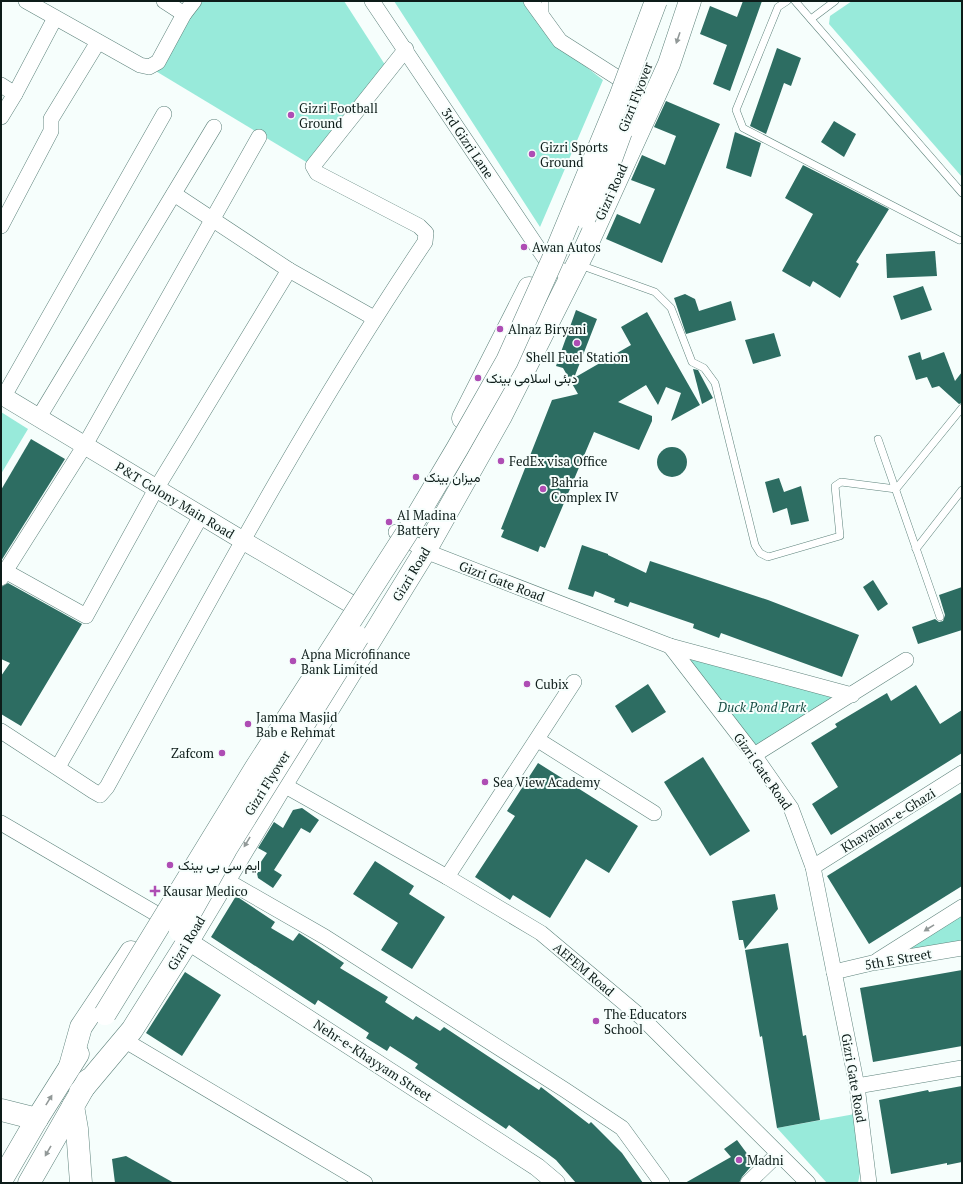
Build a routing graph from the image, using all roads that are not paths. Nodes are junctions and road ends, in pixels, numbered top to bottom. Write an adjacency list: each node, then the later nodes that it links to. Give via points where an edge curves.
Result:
1 (26, 1): 15 (street)
2 (164, 1): 14 (street)
3 (194, 1): 14 (street)
4 (372, 1): 19 (street, 3rd Gizri Lane)
5 (531, 1): 17 (street)
6 (545, 1): 17 (lane)
7 (646, 1): 20 (main road)
8 (656, 1): 74 (main road, Gizri Flyover, bridge, via 620,97 552,261 507,361 410,528 255,769 105,1014)
9 (672, 1): 73 (main road, Gizri Flyover, bridge, via 603,181 570,248 529,344 478,441 226,849)
10 (690, 1): 34 (main road, Gizri Road, one-way to 34, via 669,64)
11 (787, 1): 31 (lane, via 778,7 736,110 743,128)
12 (795, 1): 16 (lane)
13 (835, 1): 16 (lane)
14 (184, 14): 18 (street, via 158,62 149,66 140,65)
15 (55, 18): 18 (street); 22 (street)
16 (811, 19): 27 (lane)
17 (545, 20): 20 (street, via 560,41)
18 (98, 42): 30 (street, via 52,119 51,131)
19 (406, 49): 32 (street, 3rd Gizri Lane); 35 (street, via 313,166 317,173 419,226 426,233 425,242)
20 (618, 78): 32 (main road)
21 (1, 85): 22 (street)
22 (15, 94): 24 (street)
23 (164, 114): 36 (street)
24 (1, 117)
25 (214, 127): 28 (street)
26 (259, 137): 29 (street)
27 (962, 193)
28 (174, 194): 29 (street); 38 (street)
29 (212, 220): 33 (street); 40 (street)
30 (1, 226)
31 (959, 240)
32 (544, 257): 34 (street, 3rd Gizri Lane); 45 (main road, via 470,405)
33 (289, 270): 35 (street); 41 (street)
34 (574, 271): 42 (lane, via 655,292 671,308 692,362 704,368 715,383 755,545 760,553 768,557 840,536 834,486 841,482); 48 (main road, Gizri Road, via 501,416)
35 (374, 318): 46 (street)
36 (2, 396): 38 (street, P&T Colony Main Road)
37 (962, 408): 42 (lane)
38 (39, 417): 40 (street, P&T Colony Main Road)
39 (878, 439): 42 (lane)
40 (85, 445): 41 (street, P&T Colony Main Road); 49 (street)
41 (156, 488): 44 (street, P&T Colony Main Road); 49 (street, via 86,616)
42 (896, 489): 47 (lane)
43 (962, 490): 47 (lane)
44 (202, 516): 46 (street, P&T Colony Main Road); 59 (street)
45 (396, 532): 48 (street, Gizri Gate Road); 50 (main road)
46 (242, 540): 50 (street, P&T Colony Main Road); 59 (street, via 108,787 100,795)
47 (916, 549): 51 (lane)
48 (426, 551): 52 (street, Gizri Gate Road); 61 (main road, Gizri Road)
49 (3, 575)
50 (351, 604): 68 (main road)
51 (940, 617)
52 (670, 646): 55 (street); 58 (street, Gizri Gate Road)
53 (906, 660): 55 (street)
54 (574, 682): 57 (street)
55 (852, 695): 58 (street)
56 (1, 731): 59 (street)
57 (538, 740): 62 (street); 65 (street)
58 (754, 755): 64 (street, Gizri Gate Road, via 791,808)
59 (58, 767)
60 (962, 773): 64 (street, Khayaban-e-Ghazi)
61 (282, 784): 65 (street, AEFEM Road); 66 (main road, Gizri Road, one-way to 66)
62 (654, 813)
63 (1, 823): 68 (street)
64 (813, 867): 72 (street, Gizri Gate Road)
65 (447, 877): 81 (street, AEFEM Road, via 541,933 641,1017)
66 (224, 879): 69 (main road, Gizri Road); 88 (street, via 325,937 622,1128)
67 (962, 907): 71 (street, one-way to 71)
68 (155, 913): 74 (main road, via 81,1027)
69 (188, 941): 73 (main road, Gizri Road, via 134,1028); 87 (street, Nehr-e-Khayyam Street, via 537,1167)
70 (962, 948): 71 (street, 5th E Street)
71 (872, 963): 72 (street, 5th E Street)
72 (834, 972): 76 (street, Gizri Gate Road)
73 (124, 1034): 77 (main road, Gizri Road); 86 (street)
74 (70, 1066): 79 (main road, one-way to 74)
75 (962, 1068): 76 (street)
76 (857, 1086): 91 (street, Gizri Gate Road)
77 (77, 1099): 84 (main road, Gizri Road, one-way to 84); 85 (main road)
78 (1, 1110): 79 (main road)
79 (37, 1119): 80 (main road)
80 (19, 1151): 82 (main road); 83 (main road)
81 (778, 1154): 89 (street); 90 (street, AEFEM Road)
82 (1, 1164)
83 (1, 1181)
84 (29, 1183)
85 (81, 1183)
86 (365, 1183)
87 (556, 1183)
88 (662, 1183)
89 (748, 1183)
90 (808, 1183)
91 (869, 1183)

